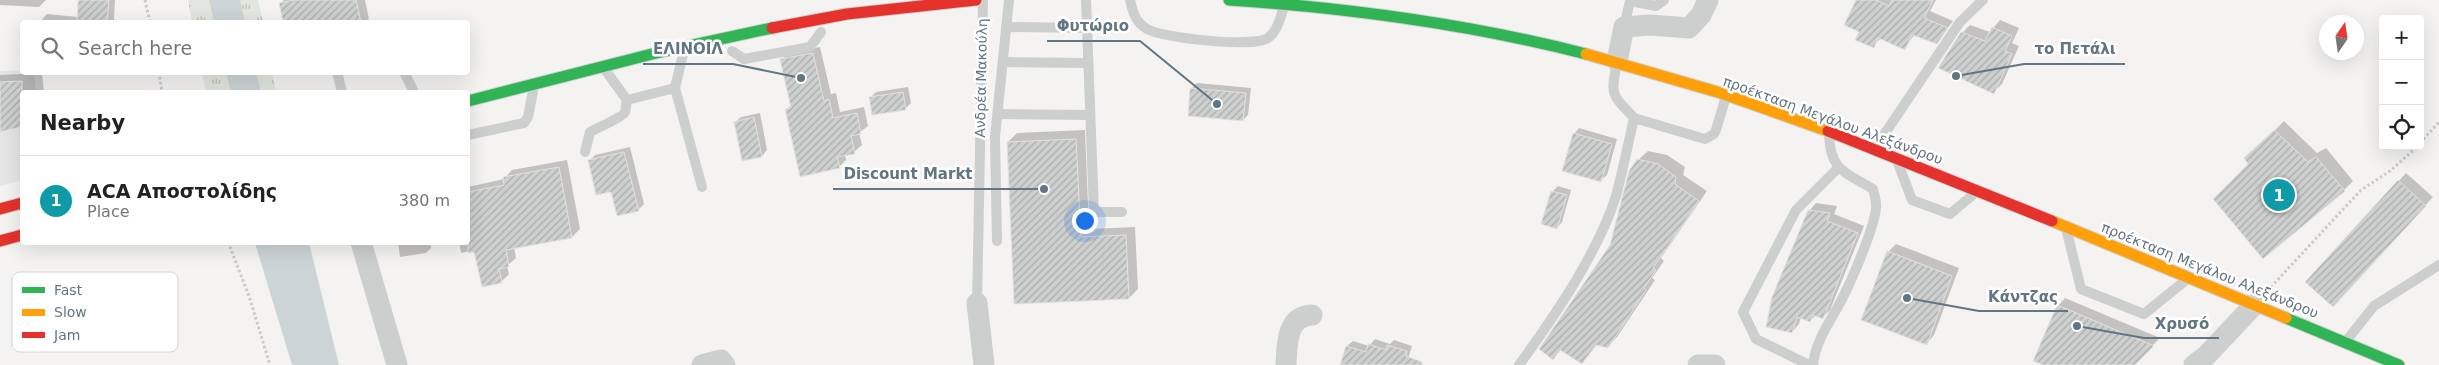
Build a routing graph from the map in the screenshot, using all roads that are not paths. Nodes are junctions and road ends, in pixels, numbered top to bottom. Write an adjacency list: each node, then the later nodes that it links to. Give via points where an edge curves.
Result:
1 (976, 0): 13 (main road)
2 (982, 0): 54 (lane, Ανδρέα Μακούλη)
3 (1009, 0): 14 (lane)
4 (1086, 0): 16 (lane)
5 (1130, 0): 11 (lane, via 1135,18 1146,28 1165,36 1252,42 1267,39)
6 (1229, 0): 11 (main road, προέκταση Μεγάλου Αλεξάνδρου)
7 (1630, 0): 8 (lane, via 1656,6); 15 (lane)
8 (1664, 0)
9 (1708, 0): 15 (street, via 1701,15 1689,28)
10 (1983, 0): 38 (lane, via 1960,22)
11 (1285, 4): 12 (main road, προέκταση Μεγάλου Αλεξάνδρου)
12 (1336, 4): 21 (main road, προέκταση Μεγάλου Αλεξάνδρου, via 1558,46)
13 (880, 5): 18 (main road)
14 (1006, 27): 16 (lane); 20 (lane)
15 (1624, 27): 21 (street)
16 (1087, 28): 22 (lane)
17 (820, 32): 19 (lane, via 810,47 744,59)
18 (686, 46): 23 (main road); 27 (lane)
19 (732, 51)
20 (1003, 62): 22 (lane); 33 (lane)
21 (1617, 62): 30 (main road, προέκταση Μεγάλου Αλεξάνδρου); 35 (lane, via 1612,91)
22 (1088, 63): 34 (lane)
23 (602, 66): 26 (main road); 32 (lane)
24 (338, 75): 28 (lane)
25 (406, 75): 29 (lane)
26 (534, 84): 31 (main road); 37 (lane, via 524,123)
27 (675, 88): 32 (lane); 42 (lane)
28 (342, 90)
29 (413, 90)
30 (1726, 95): 35 (lane, via 1716,130 1705,139); 36 (main road, προέκταση Μεγάλου Αλεξάνδρου)
31 (470, 100)
32 (627, 100): 39 (lane, via 624,115 590,132)
33 (998, 114): 34 (lane); 49 (lane, via 995,137)
34 (1090, 115): 46 (lane, via 1094,212)
35 (1634, 118): 61 (lane, via 1615,197 1597,242)
36 (1829, 131): 38 (main road, προέκταση Μεγάλου Αλεξάνδρου); 41 (lane, via 1831,156)
37 (470, 135)
38 (1875, 149): 40 (main road, προέκταση Μεγάλου Αλεξάνδρου)
39 (585, 152)
40 (1896, 158): 43 (main road, προέκταση Μεγάλου Αλεξάνδρου); 43 (lane, via 1912,200 1950,214)
41 (1838, 168): 64 (lane, via 1796,210 1743,312 1756,339); 65 (lane, via 1873,189 1877,206 1856,269 1829,319 1814,354)
42 (702, 187)
43 (1978, 191): 47 (main road, προέκταση Μεγάλου Αλεξάνδρου)
44 (20, 204): 45 (main road)
45 (0, 209)
46 (1122, 212)
47 (2066, 227): 53 (main road, προέκταση Μεγάλου Αλεξάνδρου); 53 (lane, via 2081,289 2144,314)
48 (20, 236): 50 (main road)
49 (998, 240)
50 (0, 241)
51 (362, 245): 58 (street)
52 (2439, 265): 57 (lane, via 2374,306)
53 (2189, 276): 55 (main road, προέκταση Μεγάλου Αλεξάνδρου)
54 (977, 304): 59 (street, Ανδρέα Μακούλη)
55 (2255, 304): 57 (main road, προέκταση Μεγάλου Αλεξάνδρου); 66 (street)
56 (1312, 315): 60 (street, via 1303,316 1294,323 1288,339)
57 (2345, 342): 67 (main road, προέκταση Μεγάλου Αλεξάνδρου)
58 (397, 365)
59 (984, 365)
60 (1286, 365)
61 (1519, 365)
62 (1698, 365): 63 (street)
63 (1715, 365)
64 (1809, 365)
65 (1813, 365)
66 (2194, 365)
67 (2399, 365)

